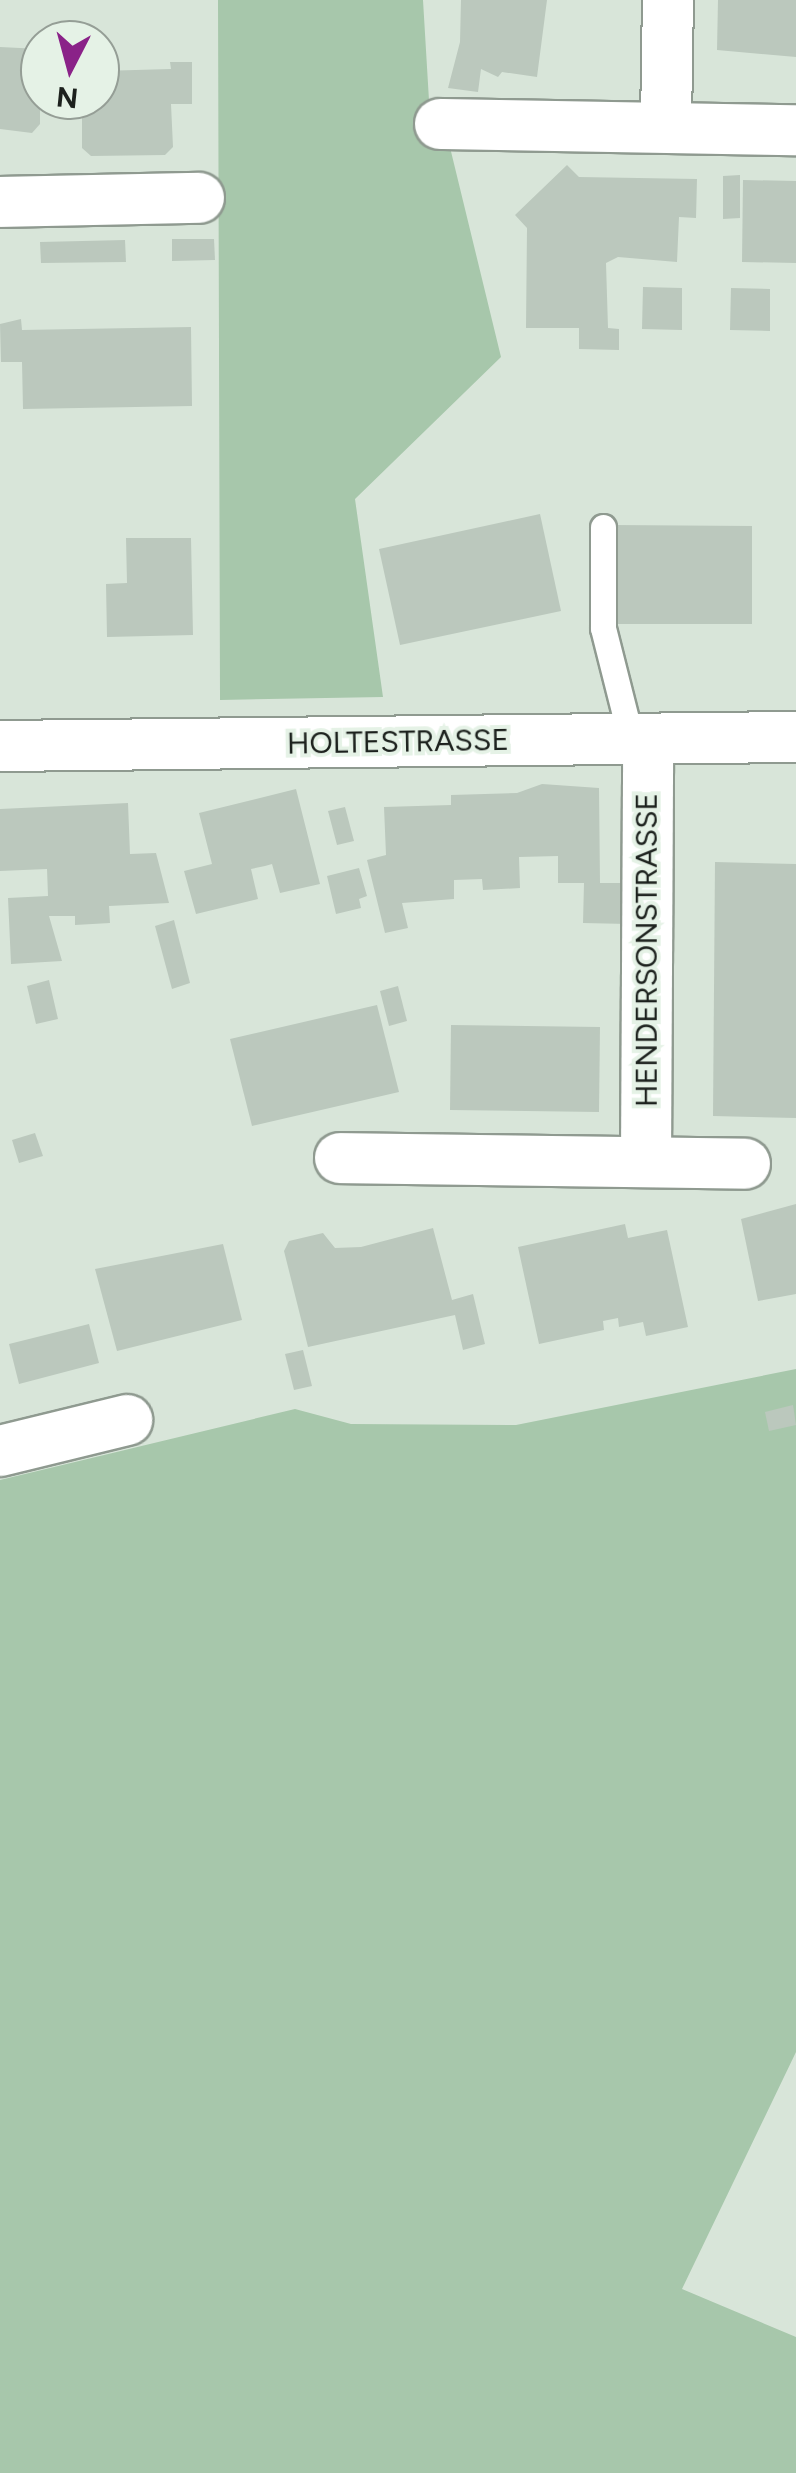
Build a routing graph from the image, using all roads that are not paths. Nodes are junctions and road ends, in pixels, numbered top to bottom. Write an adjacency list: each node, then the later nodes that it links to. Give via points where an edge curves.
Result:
1 (668, 0): 3 (street)
2 (440, 124): 3 (street)
3 (666, 124): 4 (street)
4 (796, 130)
5 (199, 198): 6 (street)
6 (0, 202)
7 (603, 527): 9 (lane, via 603,628)
8 (796, 738): 9 (street, HOLTESTRASSE)
9 (639, 739): 10 (street, HOLTESTRASSE); 12 (street, HENDERSONSTRASSE)
10 (0, 746)
11 (340, 1158): 12 (street)
12 (646, 1161): 13 (street)
13 (745, 1164)
14 (126, 1420): 15 (street)
15 (0, 1452)

